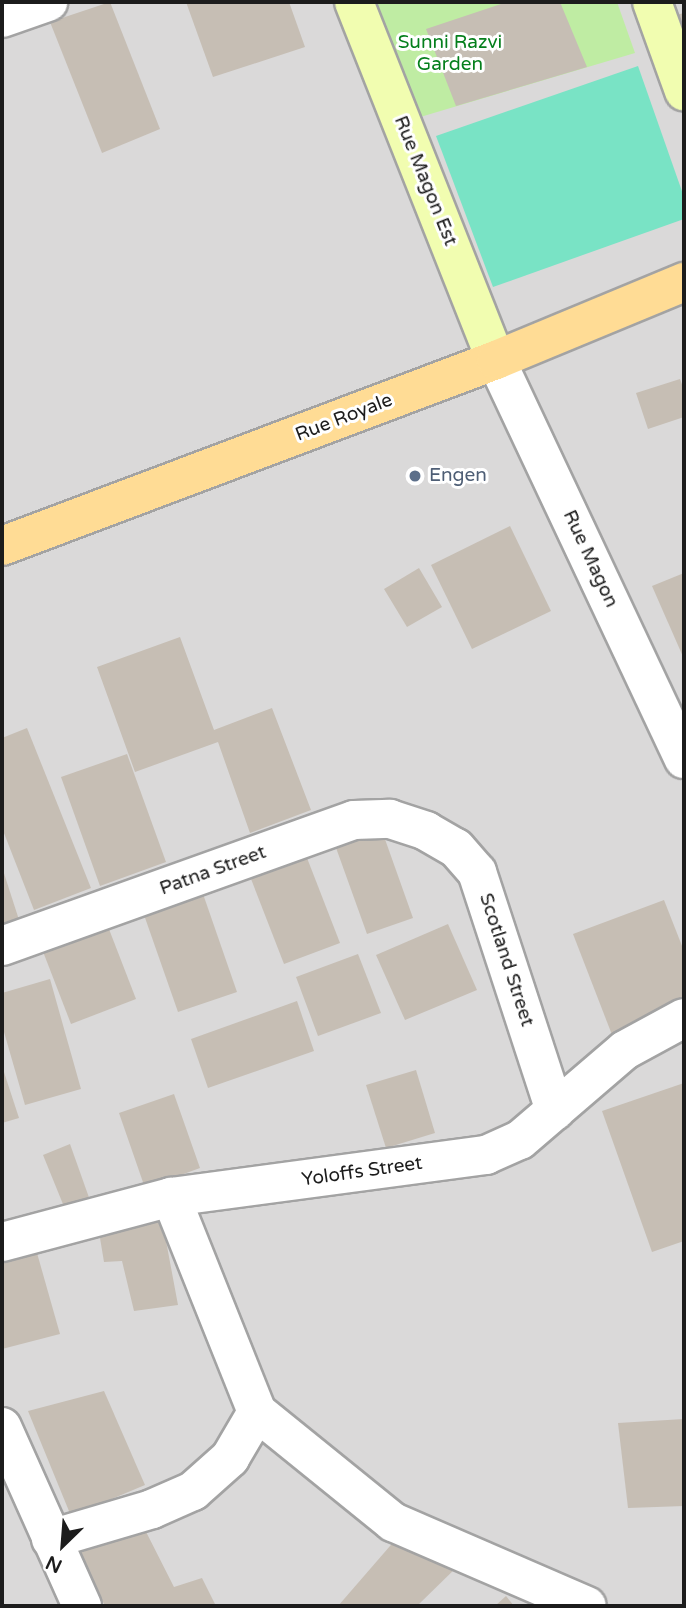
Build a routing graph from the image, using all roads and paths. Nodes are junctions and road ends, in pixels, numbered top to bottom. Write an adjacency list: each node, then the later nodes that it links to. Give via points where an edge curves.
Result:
1 (354, 2): 7 (main road, Rue Magon Est)
2 (652, 2): 5 (main road)
3 (41, 3): 4 (street)
4 (2, 18)
5 (684, 91)
6 (684, 282): 7 (main road, Rue Royale)
7 (496, 360): 8 (main road, Rue Royale); 9 (street, Rue Magon)
8 (2, 546)
9 (684, 759)
10 (426, 831): 11 (street, Patna Street, via 390,819 354,820); 13 (street, Scotland Street, via 456,848 477,872)
11 (2, 946)
12 (684, 1018): 13 (street, Yoloffs Street, via 625,1050)
13 (555, 1111): 14 (street, Yoloffs Street, via 520,1140 486,1155)
14 (171, 1197): 15 (street, Yoloffs Street); 16 (street)
15 (2, 1242)
16 (257, 1412): 18 (street, via 230,1458 193,1492); 20 (street, via 393,1522)
17 (2, 1427): 18 (street)
18 (51, 1539): 19 (street)
19 (82, 1606)
20 (587, 1606)

